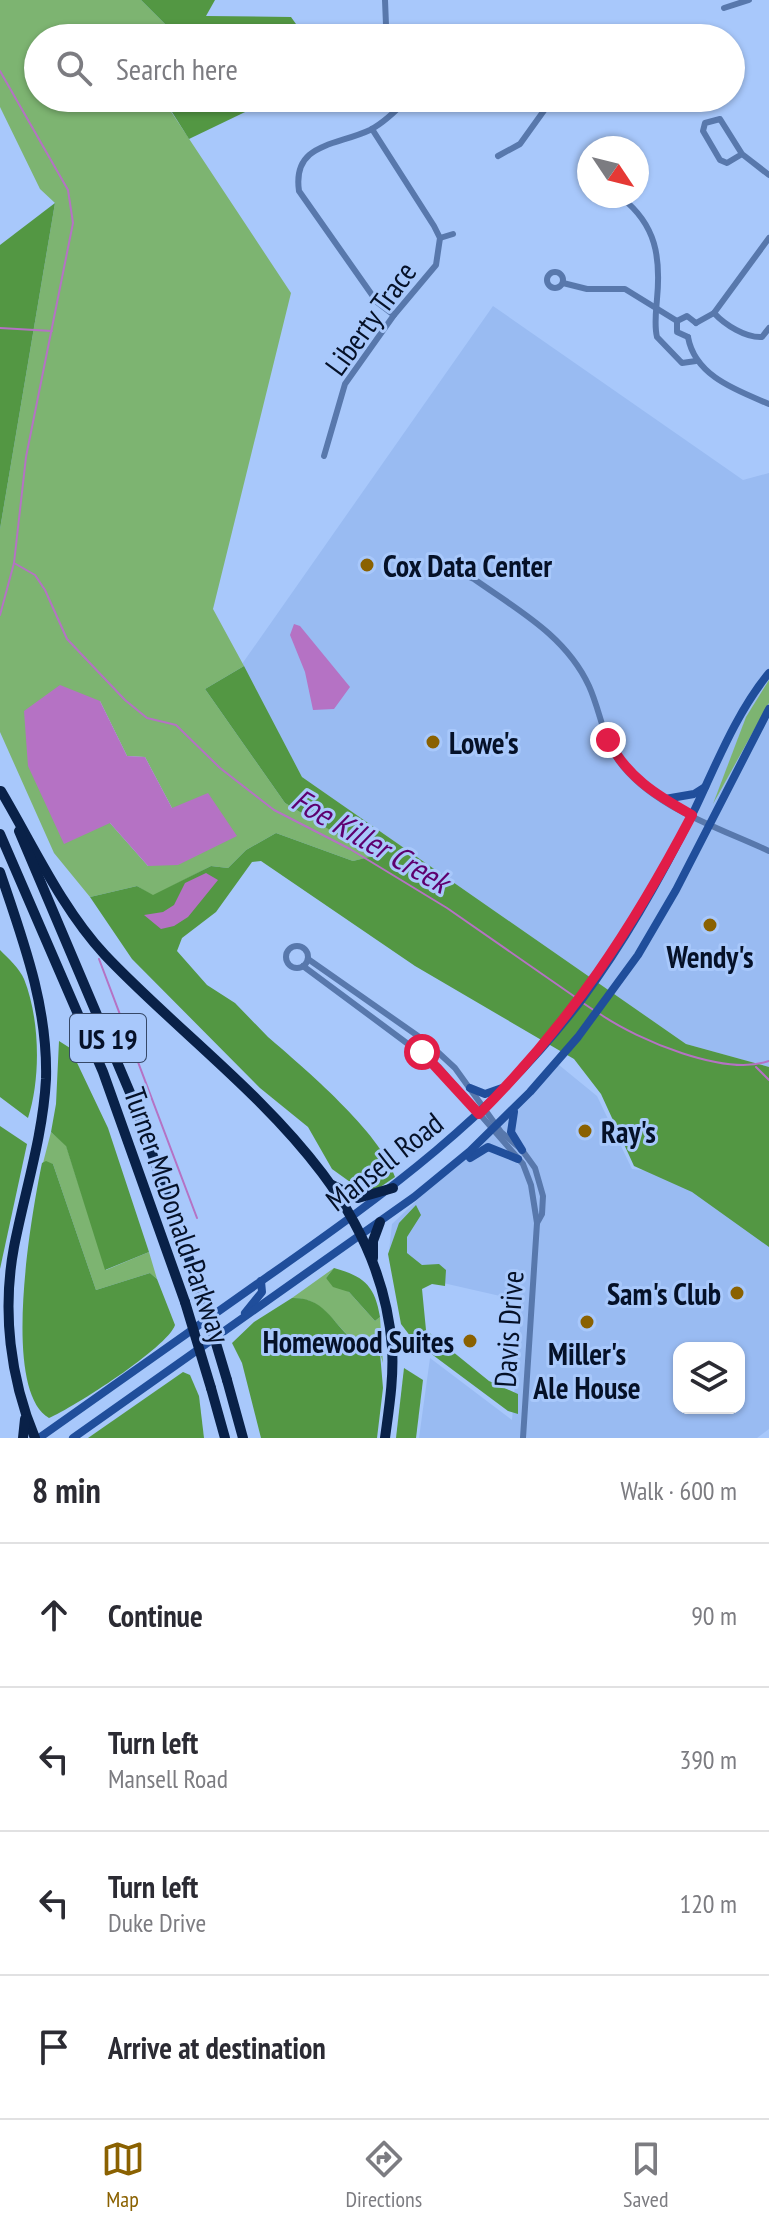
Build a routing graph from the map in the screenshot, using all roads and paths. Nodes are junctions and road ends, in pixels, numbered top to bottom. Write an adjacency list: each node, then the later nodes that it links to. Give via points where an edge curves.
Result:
1 (385, 0): 4 (street)
2 (749, 0): 3 (street)
3 (724, 8)
4 (386, 24)
5 (392, 112): 7 (street)
6 (543, 112): 9 (street, via 520,144)
7 (372, 129): 13 (street, Liberty Trace); 18 (street, via 312,151 299,166 297,178 299,191 377,302)
8 (742, 154): 8 (street, via 720,119 705,123 703,131 720,160 727,163); 10 (street)
9 (498, 156)
10 (769, 175)
11 (633, 208): 16 (street, via 655,243 660,268)
12 (453, 234): 13 (street)
13 (440, 238): 18 (street, Liberty Trace, via 436,265)
14 (769, 238): 17 (street)
15 (563, 283): 16 (street, via 625,289)
16 (656, 307): 19 (street); 23 (street, via 660,343 682,363)
17 (714, 313): 20 (street); 21 (street, via 754,337 762,337)
18 (394, 315): 25 (street, Liberty Trace, via 345,384)
19 (677, 321): 20 (street, via 687,316); 22 (street, via 677,332)
20 (696, 323): 22 (street, via 696,332)
21 (769, 328)
22 (688, 337): 23 (street)
23 (696, 361): 24 (street, via 727,385)
24 (769, 404)
25 (324, 456)
26 (460, 573): 31 (street, via 560,642 588,682 618,760)
27 (769, 673): 29 (main road, Mansell Road)
28 (769, 709): 33 (main road, Mansell Road)
29 (706, 786): 31 (main road); 32 (main road, Mansell Road)
30 (0, 790): 46 (highway, via 94,942 279,1119); 62 (highway, Turner McDonald Parkway / US 19, bridge, via 107,1035 200,1290)
31 (665, 799): 32 (street)
32 (692, 815): 33 (street); 39 (main road, Mansell Road, via 601,973)
33 (710, 824): 35 (street); 41 (main road, Mansell Road, via 618,984)
34 (0, 834): 61 (highway, Turner McDonald Parkway / US 19, bridge, via 103,1072 185,1302)
35 (769, 851)
36 (0, 872): 57 (highway, via 36,984 45,1048 42,1117 10,1284 11,1354)
37 (308, 959): 38 (street); 38 (street, via 299,945 286,952 290,966); 40 (street, via 437,1050)
38 (303, 966): 42 (street, via 430,1058)
39 (516, 1078): 40 (main road, via 492,1093); 42 (main road, Mansell Road)
40 (470, 1088): 42 (street)
41 (530, 1092): 43 (main road, Mansell Road); 44 (main road, via 510,1122)
42 (482, 1112): 43 (street, Davis Drive); 49 (main road, Mansell Road)
43 (494, 1128): 44 (street, Davis Drive); 45 (main road, Mansell Road)
44 (520, 1154): 45 (main road, via 484,1147); 47 (street, Davis Drive); 48 (street, Davis Drive)
45 (440, 1177): 51 (main road, Mansell Road)
46 (325, 1178): 49 (highway, via 358,1198); 50 (highway)
47 (540, 1181): 48 (street); 52 (street, Davis Drive, via 543,1206)
48 (531, 1185): 52 (street, Davis Drive)
49 (393, 1188): 50 (main road, Mansell Road)
50 (351, 1218): 53 (highway); 55 (main road, Mansell Road)
51 (380, 1222): 53 (main road, Mansell Road); 54 (highway, via 373,1241)
52 (537, 1223): 64 (street, Davis Drive)
53 (360, 1236): 54 (highway); 56 (main road, Mansell Road)
54 (375, 1268): 63 (highway, via 392,1345)
55 (261, 1281): 56 (main road, via 259,1297); 59 (main road, Mansell Road)
56 (233, 1325): 60 (main road, Mansell Road)
57 (25, 1413): 58 (highway); 59 (highway)
58 (23, 1438)
59 (37, 1438)
60 (73, 1438)
61 (225, 1438)
62 (243, 1438)
63 (385, 1438)
64 (523, 1438)

